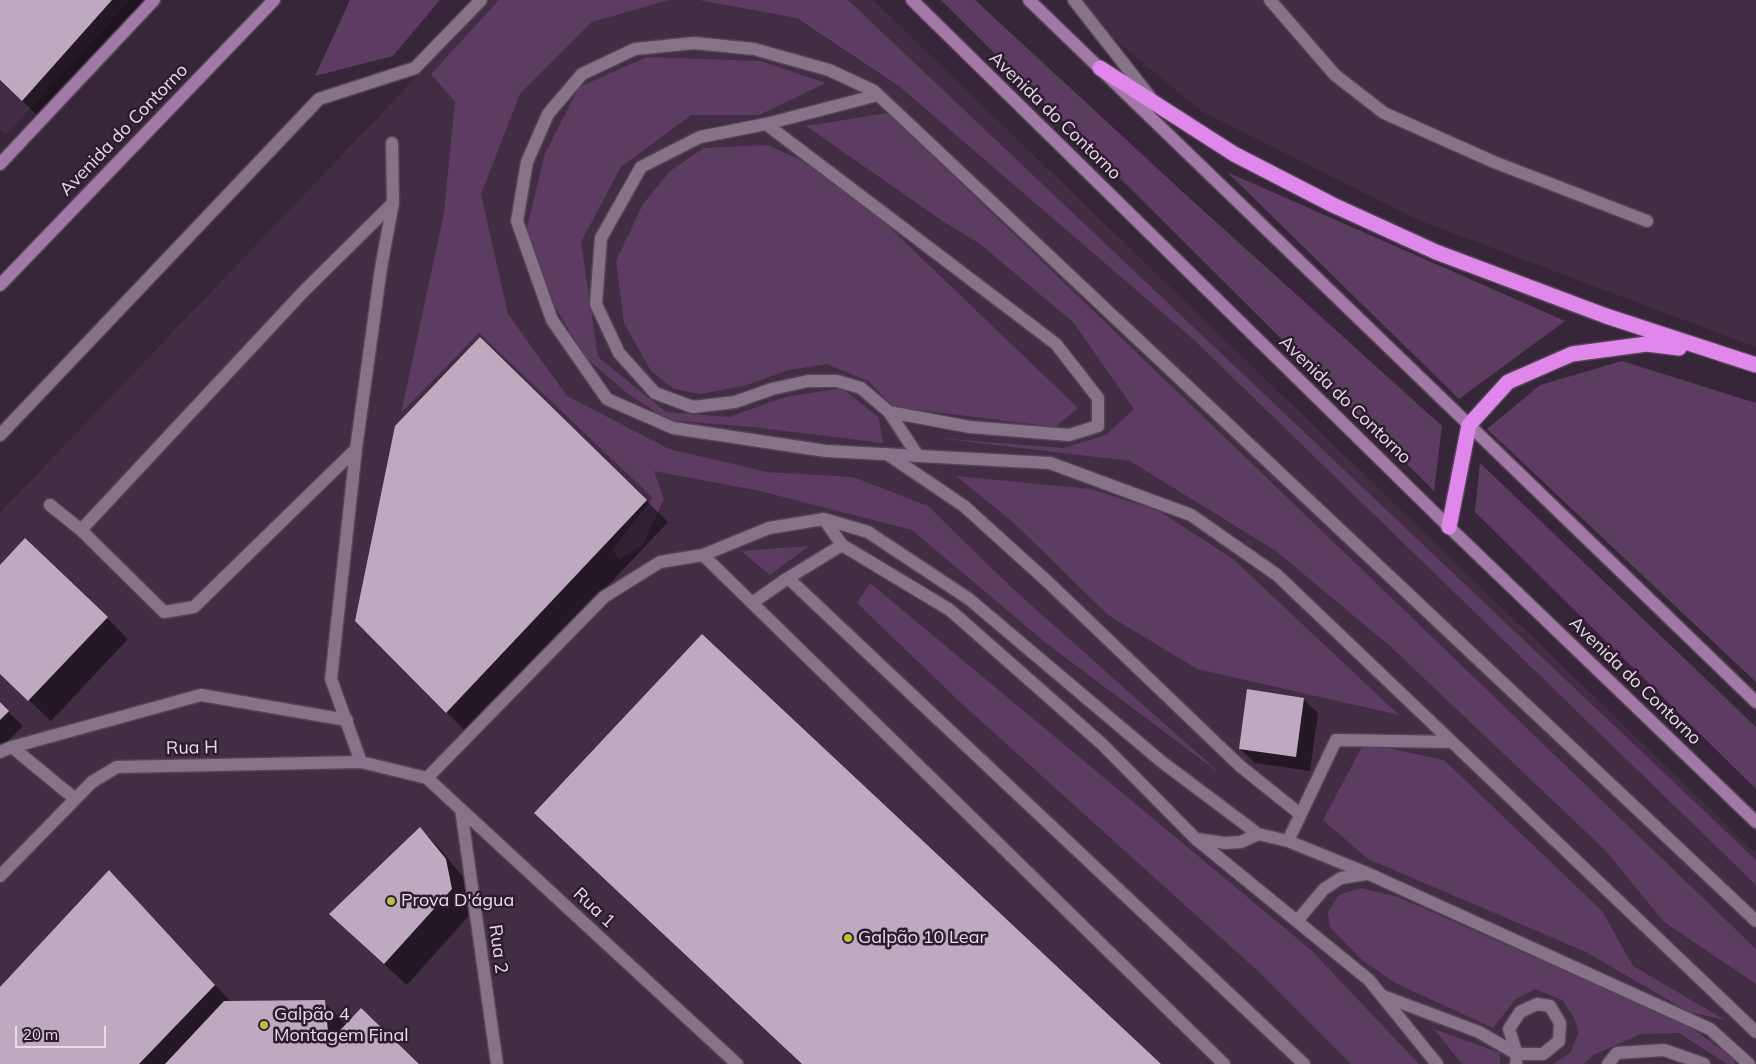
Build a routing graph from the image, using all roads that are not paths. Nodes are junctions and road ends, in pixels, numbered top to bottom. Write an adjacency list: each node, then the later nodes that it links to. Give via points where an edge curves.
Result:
1 (154, 0): 13 (main road)
2 (274, 0): 16 (main road, Avenida do Contorno)
3 (481, 0): 21 (lane, via 415,68 319,99)
4 (912, 0): 27 (main road, Avenida do Contorno)
5 (1029, 0): 8 (main road)
6 (1074, 0): 10 (lane)
7 (1270, 0): 15 (lane, via 1335,75 1384,113 1494,162)
8 (1100, 68): 10 (highway); 20 (main road)
9 (878, 95): 11 (lane); 23 (lane, via 874,90 829,70 754,48 694,43 635,49 582,74 548,114 527,162 517,221 552,320 607,399 673,428 826,451); 49 (lane)
10 (1155, 103): 17 (highway, via 1234,154 1333,205 1436,252)
11 (766, 124): 19 (lane, via 700,137 641,167 601,238 596,304 619,353 655,393 692,407 735,402 808,381 837,381 861,388); 19 (lane, via 1056,344 1098,398 1098,426 1068,435 970,427)
12 (392, 143): 14 (lane)
13 (0, 164)
14 (393, 203): 22 (lane); 28 (lane, via 305,290)
15 (1647, 221)
16 (0, 285)
17 (1713, 353): 18 (highway); 20 (highway, via 1646,344 1572,354 1508,382)
18 (1756, 365)
19 (889, 412): 24 (lane)
20 (1469, 425): 27 (highway); 33 (main road)
21 (0, 434)
22 (356, 449): 28 (lane, via 194,607 164,612); 34 (lane, via 331,679)
23 (887, 454): 24 (lane); 41 (lane, via 964,506 1240,766)
24 (918, 456): 35 (lane, via 1050,463 1191,515 1277,575)
25 (50, 505): 28 (lane)
26 (824, 518): 29 (lane); 30 (lane, via 769,528); 43 (lane, via 868,532 969,599 1162,762)
27 (1449, 526): 42 (main road, Avenida do Contorno)
28 (82, 530)
29 (842, 545): 31 (lane); 44 (lane, via 950,610 1102,744)
30 (703, 555): 32 (lane); 38 (lane, via 660,562 604,597)
31 (788, 578): 32 (lane); 56 (lane)
32 (752, 603): 55 (lane)
33 (1756, 702)
34 (346, 720): 36 (lane, via 201,694); 37 (lane)
35 (1452, 742): 41 (lane, via 1336,740); 51 (lane)
36 (6, 750): 39 (lane)
37 (361, 762): 38 (lane, Rua H); 39 (lane, Rua H, via 117,767)
38 (427, 778): 40 (lane, Rua 1)
39 (74, 798): 47 (lane, Rua H)
40 (460, 809): 53 (lane, Rua 2); 54 (lane, Rua 1)
41 (1300, 814): 45 (lane)
42 (1756, 822)
43 (1258, 834): 44 (lane, via 1241,842); 45 (lane)
44 (1196, 839): 48 (lane)
45 (1288, 841): 46 (lane)
46 (1369, 874): 48 (lane, via 1341,878 1324,889); 60 (lane, via 1710,1029)
47 (0, 876)
48 (1297, 921): 50 (lane, via 1369,980)
49 (1756, 921)
50 (1381, 995): 52 (lane, via 1479,1032); 57 (lane)
51 (1756, 1032)
52 (1517, 1059): 52 (lane, via 1509,1029 1520,1012 1537,1004 1550,1006 1560,1023 1559,1041 1543,1054)
53 (497, 1064)
54 (737, 1064)
55 (1224, 1064)
56 (1304, 1064)
57 (1437, 1064)
58 (1608, 1064): 59 (lane, via 1617,1053 1664,1050)
59 (1704, 1064)
60 (1749, 1064)

